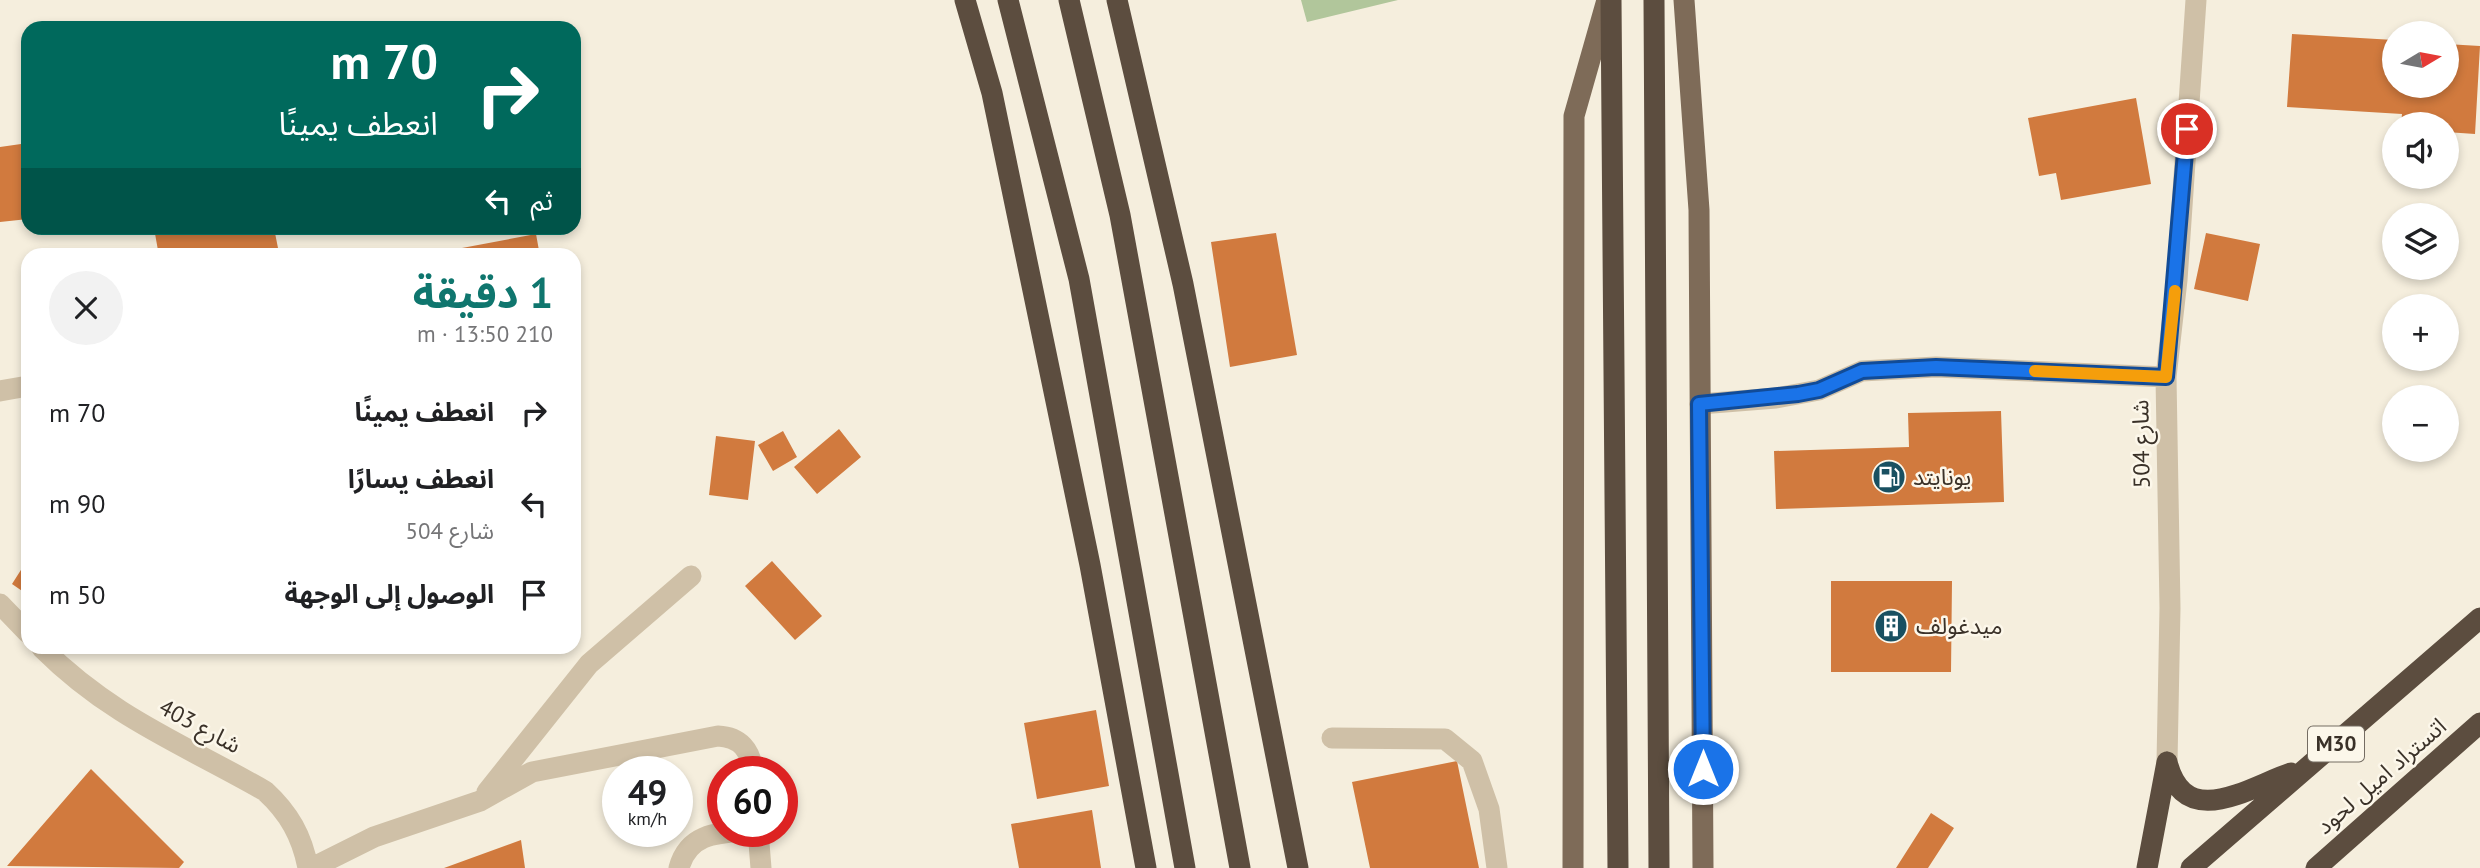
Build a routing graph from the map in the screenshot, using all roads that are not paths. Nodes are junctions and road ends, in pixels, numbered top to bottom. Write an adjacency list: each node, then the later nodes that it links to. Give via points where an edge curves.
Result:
1 (965, 0): 29 (highway, via 992,93 1090,565)
2 (1008, 0): 30 (highway, via 1079,279)
3 (1069, 0): 31 (highway, via 1120,215)
4 (1117, 0): 32 (highway, via 1183,284)
5 (1609, 0): 34 (main road, via 1574,116); 35 (highway)
6 (1654, 0): 36 (highway)
7 (1684, 0): 12 (main road, via 1699,209)
8 (2196, 0): 9 (street, شارع 504)
9 (2166, 377): 12 (street, via 1936,367 1862,371 1819,390); 21 (street, شارع 504)
10 (21, 387): 11 (street)
11 (0, 391)
12 (1699, 404): 37 (main road)
13 (691, 576): 23 (street, via 589,664)
14 (0, 604): 16 (street)
15 (2480, 618): 22 (highway, M30)
16 (21, 626)
17 (49, 654): 26 (street, شارع 403, via 70,676 136,722 265,791 280,804 300,838)
18 (2480, 723): 40 (highway, اتستراد اميل لحود)
19 (1332, 738): 33 (street, via 1445,739 1472,761 1489,809)
20 (748, 756): 23 (street, via 734,738 718,736 532,772)
21 (2167, 762): 22 (highway, via 2187,794 2203,800 2241,796); 38 (highway)
22 (2308, 768): 39 (highway, M30)
23 (480, 802): 26 (street, via 374,837)
24 (707, 835): 27 (street, via 685,852)
25 (759, 847): 28 (street)
26 (310, 868)
27 (679, 868)
28 (761, 868)
29 (1146, 868)
30 (1185, 868)
31 (1240, 868)
32 (1298, 868)
33 (1497, 868)
34 (1573, 868)
35 (1618, 868)
36 (1659, 868)
37 (1703, 868)
38 (2147, 868)
39 (2191, 868)
40 (2316, 868)

